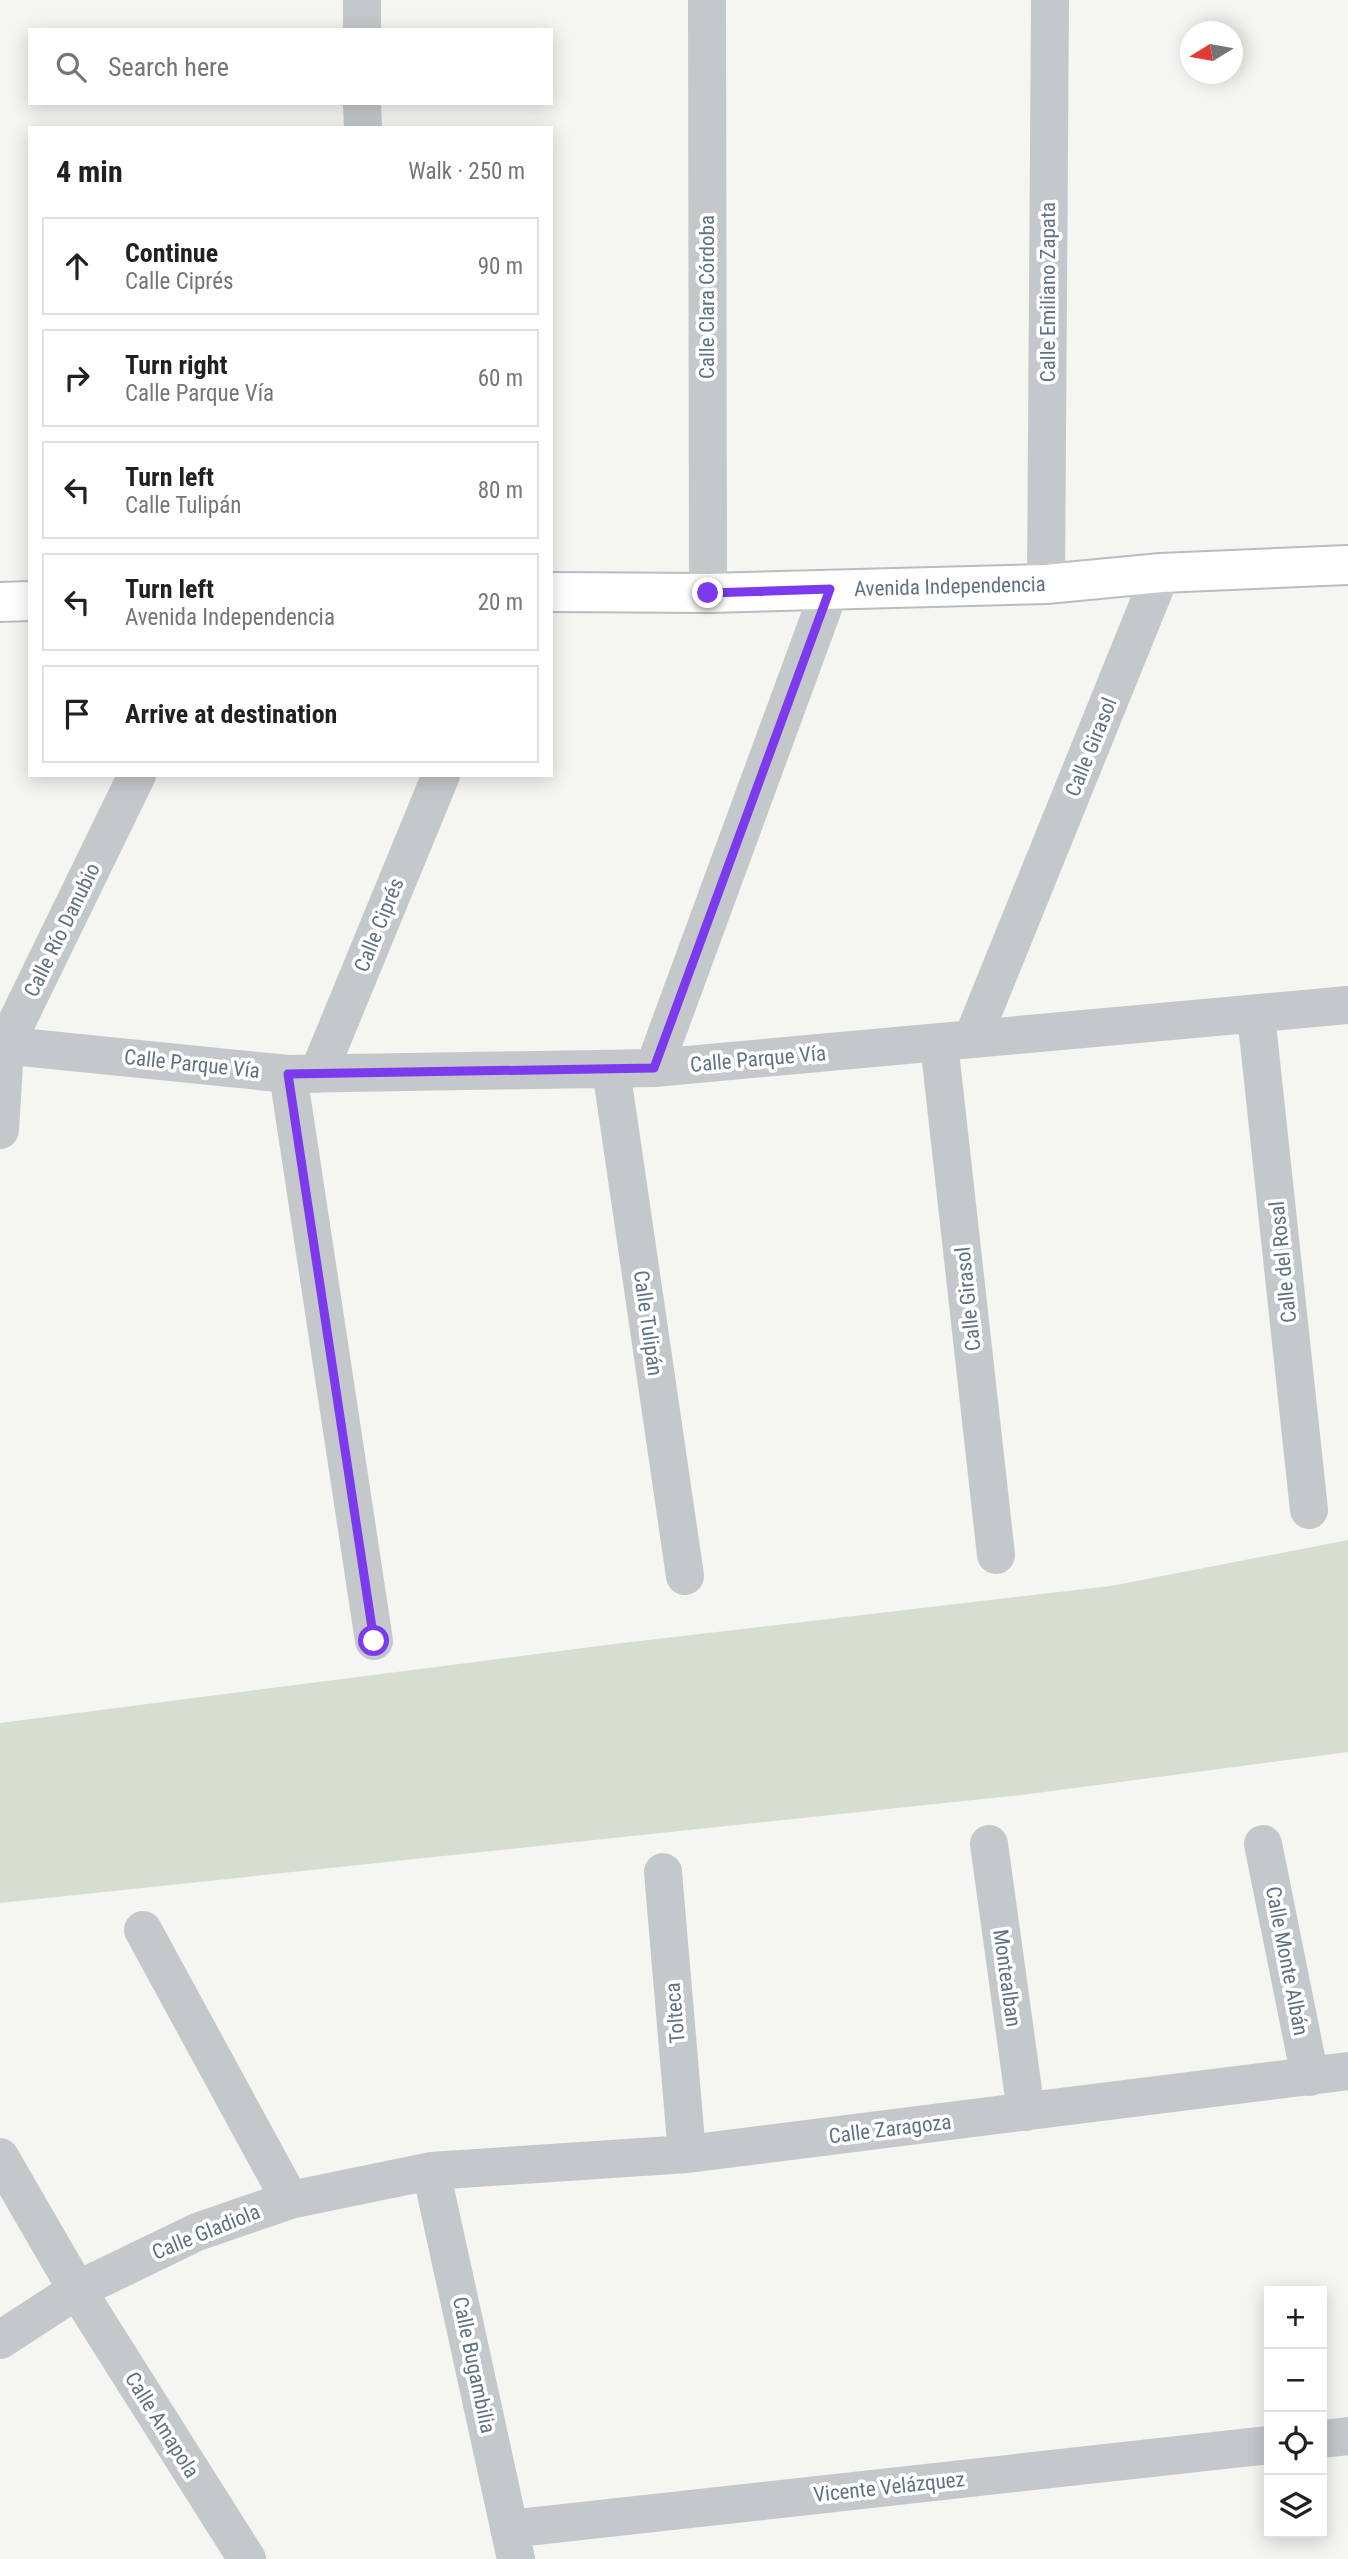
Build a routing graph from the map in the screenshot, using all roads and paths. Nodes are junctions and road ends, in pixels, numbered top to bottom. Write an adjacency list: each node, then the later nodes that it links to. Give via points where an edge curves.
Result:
1 (362, 0): 4 (street)
2 (707, 0): 12 (street, Calle Clara Córdoba)
3 (1051, 0): 9 (street, Calle Emiliano Zapata)
4 (362, 28)
5 (362, 105): 6 (street)
6 (363, 126)
7 (1348, 565): 8 (street, Avenida Independencia)
8 (1161, 573): 9 (street, Avenida Independencia); 19 (street, Calle Girasol)
9 (1046, 583): 10 (street, Avenida Independencia)
10 (830, 589): 12 (street, Avenida Independencia); 21 (street)
11 (553, 592): 12 (street, Avenida Independencia)
12 (708, 593)
13 (28, 601): 14 (street)
14 (0, 602)
15 (136, 777): 20 (street, Calle Río Danubio)
16 (440, 777): 23 (street, Calle Ciprés)
17 (1348, 1004): 18 (street, Calle Parque Vía)
18 (1256, 1015): 19 (street, Calle Parque Vía); 25 (street, Calle del Rosal)
19 (956, 1040): 21 (street, Calle Parque Vía); 26 (street, Calle Girasol)
20 (3, 1045): 23 (street, Calle Parque Vía); 24 (street, Calle Río Danubio)
21 (654, 1068): 22 (street, Calle Parque Vía)
22 (611, 1069): 23 (street, Calle Parque Vía); 27 (street, Calle Tulipán)
23 (303, 1074): 28 (street)
24 (0, 1130)
25 (1309, 1510)
26 (996, 1555)
27 (685, 1576)
28 (374, 1641)
29 (989, 1844): 35 (street, Montealban)
30 (1263, 1844): 34 (street, Calle Monte Albán)
31 (663, 1872): 36 (street, Tolteca)
32 (143, 1930): 39 (street)
33 (1348, 2071): 34 (street, Calle Zaragoza)
34 (1310, 2077): 35 (street, Calle Zaragoza)
35 (1026, 2112): 36 (street, Calle Zaragoza)
36 (687, 2154): 38 (street, Calle Zaragoza)
37 (0, 2157): 40 (street, Calle Amapola)
38 (431, 2172): 39 (street, Calle Gladiola); 45 (street, Calle Bugambilia)
39 (290, 2200): 40 (street, Calle Gladiola, via 197,2232)
40 (77, 2290): 41 (street, Calle Gladiola); 46 (street, Calle Amapola)
41 (0, 2340)
42 (1348, 2436): 43 (street)
43 (1327, 2438)
44 (1264, 2446): 45 (street, Vicente Velázquez)
45 (513, 2544)
46 (247, 2559)

